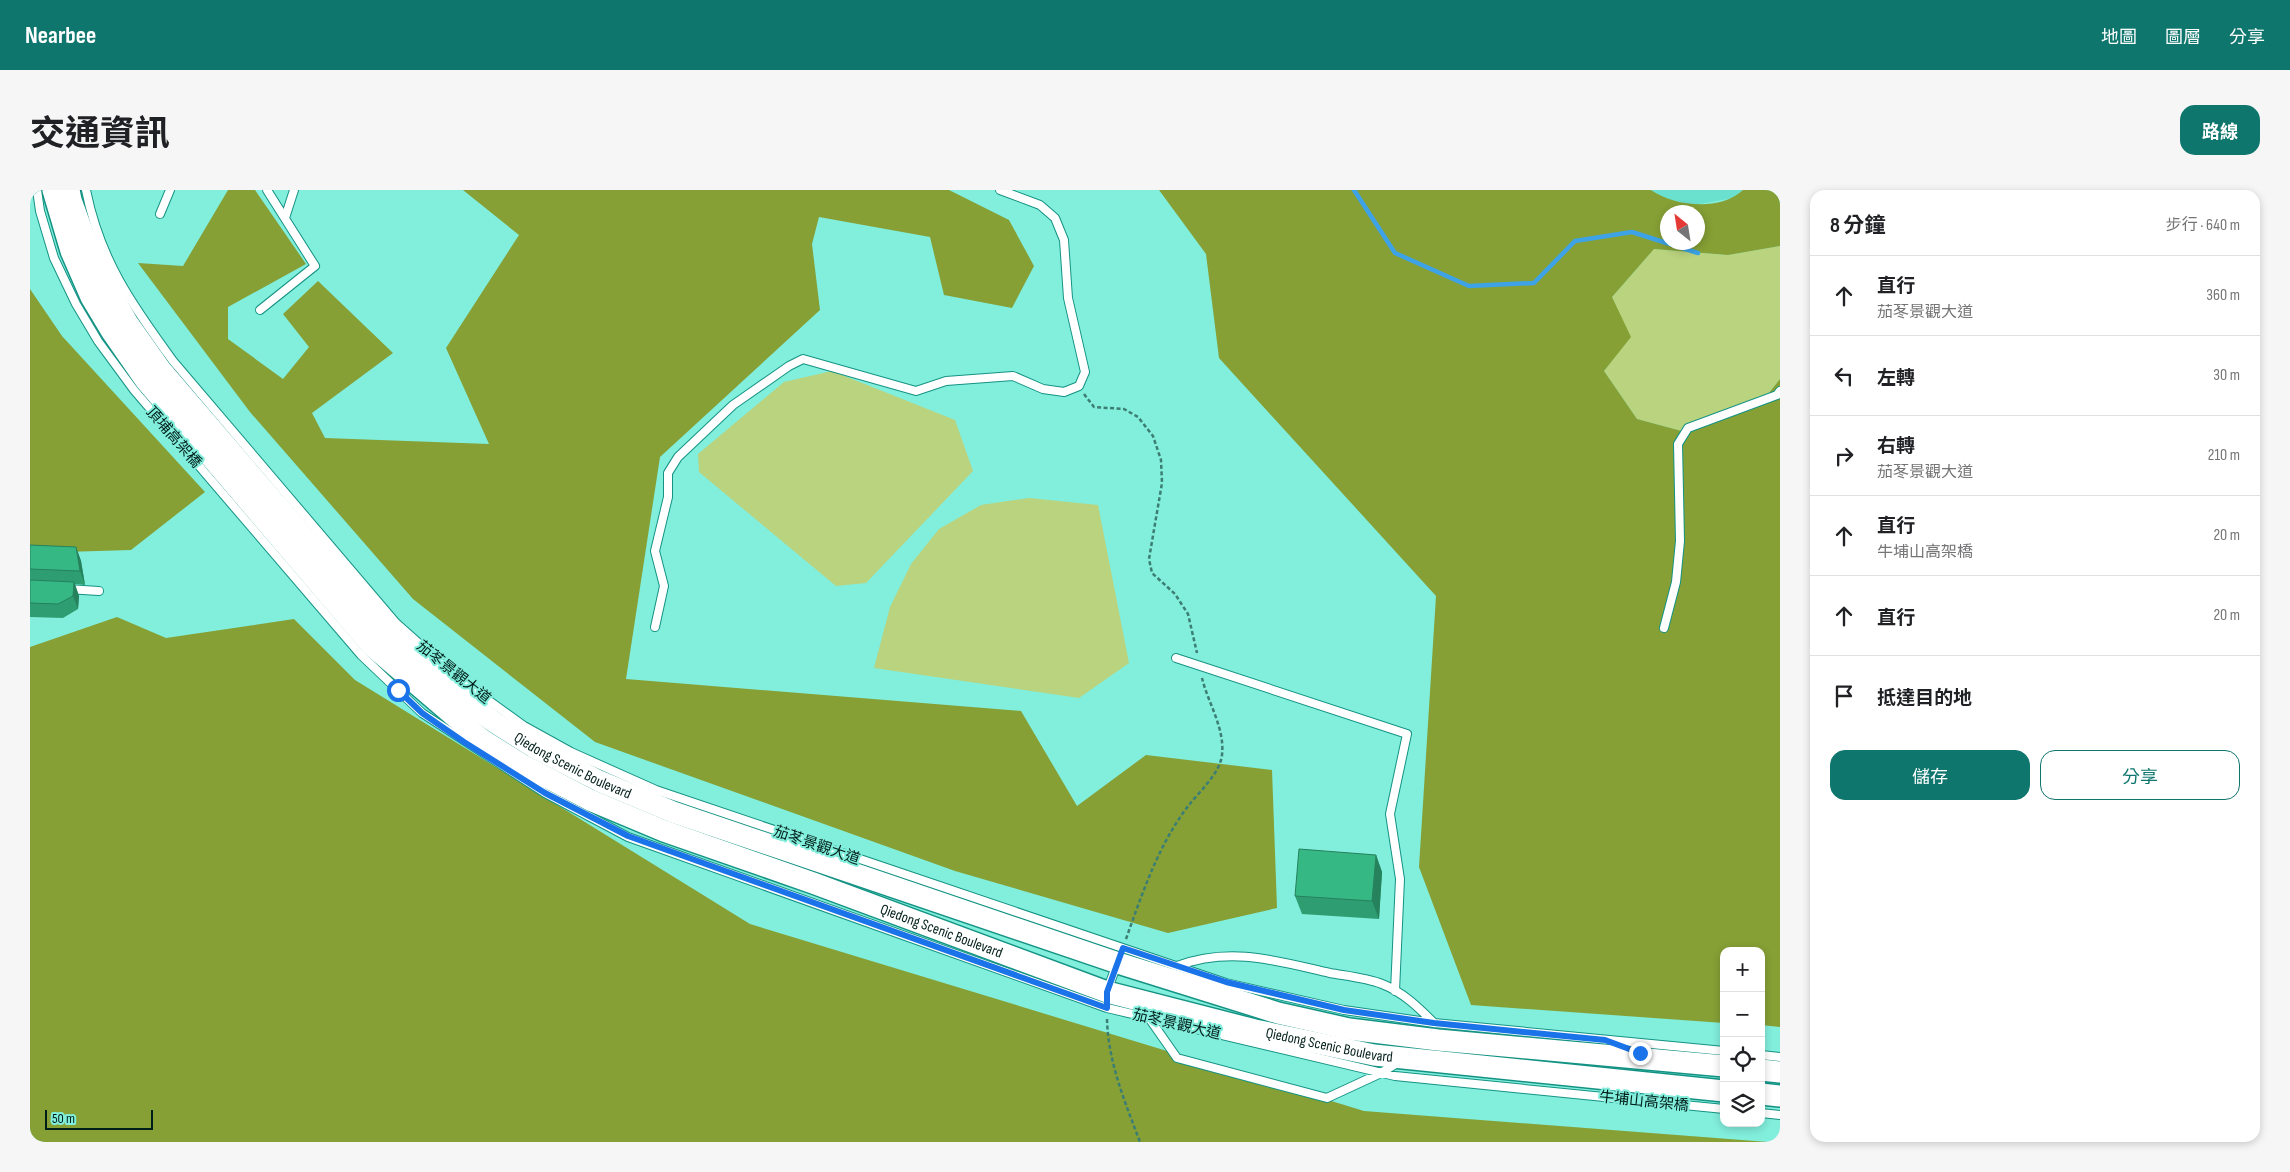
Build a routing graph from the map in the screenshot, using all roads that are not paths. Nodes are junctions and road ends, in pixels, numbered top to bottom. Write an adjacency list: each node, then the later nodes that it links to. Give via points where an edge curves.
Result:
1 (37, 190): 17 (lane, 頂埔高架橋, via 54,258 76,304 134,390)
2 (53, 190): 17 (street, 頂埔高架橋, via 71,251 91,297 146,381)
3 (69, 190): 17 (street, via 87,244 127,322 161,370)
4 (86, 190): 17 (lane, via 100,240 120,285 140,316)
5 (170, 190): 9 (lane)
6 (267, 190): 10 (lane)
7 (294, 190): 10 (lane)
8 (1000, 190): 15 (lane, via 1040,205 1055,218 1064,240 1068,298 1084,372 1079,386 1064,392 1043,389 1014,376 946,380 916,390 803,359 789,366 733,405 678,457 668,473 668,497 655,551 664,586)
9 (160, 214)
10 (285, 218): 11 (lane, via 316,266)
11 (260, 310)
12 (1780, 391): 16 (lane, via 1777,395 1688,428 1678,444 1680,541 1676,582)
13 (60, 589): 14 (lane)
14 (99, 590)
15 (655, 627)
16 (1664, 628)
17 (379, 639): 19 (street, Qiedong Scenic Boulevard, via 494,722 599,782 683,815); 22 (street, Qiedong Scenic Boulevard, via 481,739 590,800 664,831 813,883)
18 (1176, 658): 21 (lane, via 1407,734 1390,814 1400,879)
19 (1120, 956): 20 (lane); 22 (lane); 26 (street, Qiedong Scenic Boulevard, via 1278,1013 1349,1029 1438,1040)
20 (1177, 966): 21 (lane, via 1231,955 1255,956 1382,984); 24 (lane, via 1226,982 1344,1010)
21 (1395, 991): 24 (lane, via 1412,1001)
22 (1107, 1000): 23 (lane, 茄苳景觀大道); 30 (street, Qiedong Scenic Boulevard, via 1374,1055)
23 (1149, 1018): 35 (lane, 茄苳景觀大道); 35 (lane, via 1177,1058 1327,1098)
24 (1434, 1023): 26 (lane)
25 (1605, 1040): 26 (lane); 27 (lane); 31 (lane)
26 (1569, 1043): 31 (street)
27 (1720, 1051)
28 (1765, 1055): 29 (lane)
29 (1780, 1057)
30 (1404, 1058): 35 (lane); 36 (street, Qiedong Scenic Boulevard)
31 (1658, 1059): 32 (street)
32 (1720, 1066)
33 (1765, 1070): 34 (street)
34 (1780, 1072)
35 (1381, 1073): 36 (lane, 茄苳景觀大道)
36 (1566, 1084): 37 (street, 牛埔山高架橋); 40 (lane, 牛埔山高架橋)
37 (1720, 1091)
38 (1765, 1094): 39 (street)
39 (1780, 1096)
40 (1720, 1108)
41 (1765, 1113): 42 (lane)
42 (1780, 1115)

